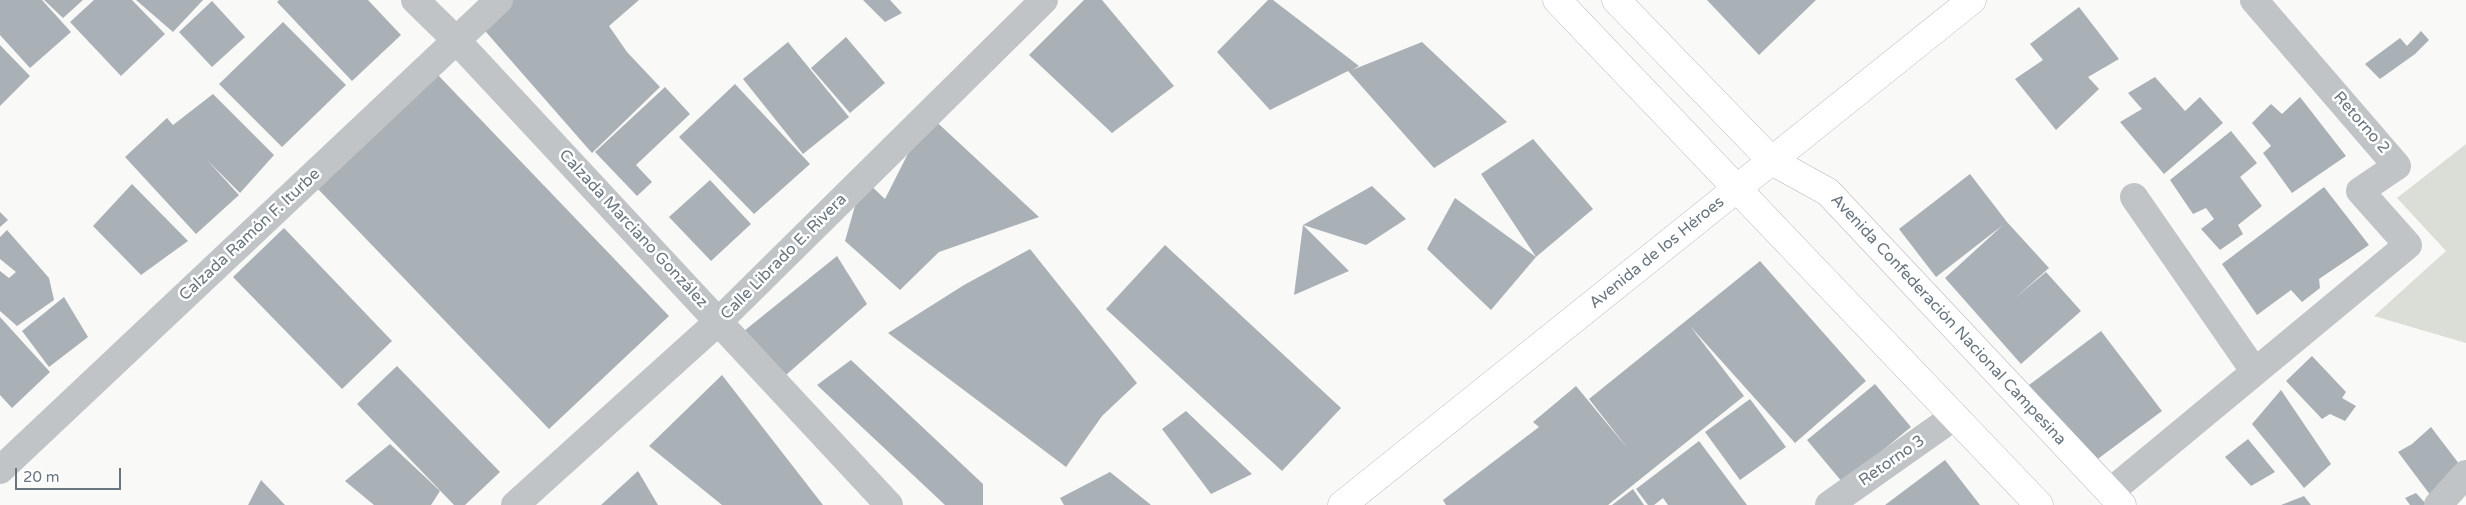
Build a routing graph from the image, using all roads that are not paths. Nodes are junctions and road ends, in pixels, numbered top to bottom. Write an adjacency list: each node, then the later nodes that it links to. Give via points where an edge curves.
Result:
1 (415, 0): 8 (street, Calzada Marciano González)
2 (499, 0): 8 (street, Calzada Ramón F. Iturbe)
3 (1044, 0): 12 (street, Calle Librado E. Rivera)
4 (1557, 0): 10 (street)
5 (1616, 0): 9 (street, Avenida Confederación Nacional Campesina)
6 (1972, 0): 9 (street, Avenida de los Héroes)
7 (2254, 0): 13 (street, Retorno 2, via 2397,166 2360,191 2408,245)
8 (457, 41): 12 (street, Calzada Marciano González); 15 (street, Calzada Ramón F. Iturbe)
9 (1772, 161): 10 (street, Avenida de los Héroes); 17 (street, Avenida Confederación Nacional Campesina, via 1828,192)
10 (1736, 190): 14 (street); 20 (street, Avenida de los Héroes)
11 (2134, 197): 13 (street)
12 (718, 321): 18 (street, Calle Librado E. Rivera); 19 (street, Calzada Marciano González)
13 (2255, 372): 17 (street, Retorno 2)
14 (1955, 416): 21 (street, Retorno 3); 22 (street)
15 (0, 470)
16 (2466, 474): 23 (street)
17 (2116, 498)
18 (515, 505)
19 (889, 505)
20 (1342, 505)
21 (1829, 505)
22 (2039, 505)
23 (2438, 505)

